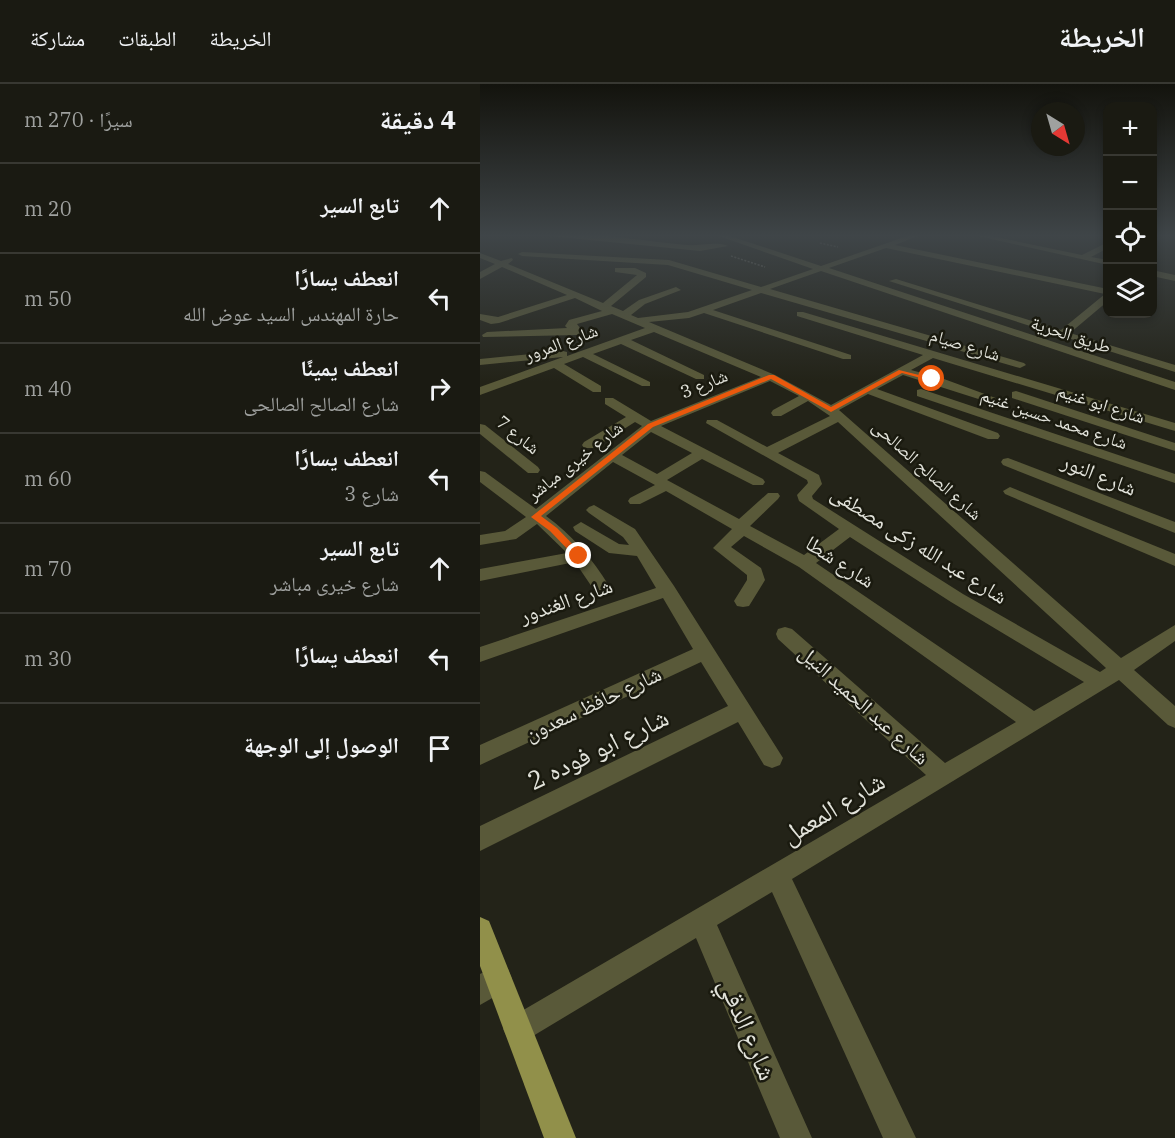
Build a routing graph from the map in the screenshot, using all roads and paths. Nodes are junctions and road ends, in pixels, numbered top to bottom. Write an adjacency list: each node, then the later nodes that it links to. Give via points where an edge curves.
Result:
1 (555, 283): 12 (street, شارع الصالح الصالحى)
2 (638, 283): 15 (street)
3 (738, 283): 9 (street)
4 (779, 283): 9 (street)
5 (861, 283): 35 (street, طريق الحرية)
6 (900, 283): 19 (street)
7 (1075, 283): 10 (street)
8 (676, 290): 15 (street)
9 (761, 290): 11 (street); 29 (street)
10 (1103, 291)
11 (744, 295): 14 (street); 25 (street, شارع صيام)
12 (575, 296): 15 (street, شارع الصالح الصالحى); 17 (street, via 499,320)
13 (1103, 299): 19 (street)
14 (704, 310): 16 (street); 26 (street)
15 (617, 314): 16 (street, via 667,319); 18 (street, شارع الصالح الصالحى); 21 (street)
16 (688, 315): 22 (street, via 677,329)
17 (480, 316)
18 (654, 328): 22 (street, شارع الصالح الصالحى); 23 (street, شارع المرور)
19 (1062, 334): 30 (street)
20 (488, 335): 21 (street)
21 (584, 335): 23 (street, شارع المرور); 24 (street, شارع المرور); 27 (street)
22 (678, 338): 33 (street, شارع الصالح الصالحى)
23 (622, 340): 32 (street)
24 (585, 354): 28 (street, شارع المرور); 34 (street)
25 (932, 354): 31 (street); 49 (street, شارع صيام)
26 (847, 357)
27 (480, 362)
28 (556, 364): 36 (street); 38 (street, شارع المرور)
29 (1020, 365)
30 (1175, 369)
31 (901, 371): 37 (street); 42 (street)
32 (700, 377)
33 (771, 377): 41 (street, شارع الصالح الصالحى); 48 (street, شارع 3)
34 (646, 384)
35 (1175, 386)
36 (597, 388)
37 (868, 390): 45 (street); 51 (street)
38 (480, 392)
39 (921, 393): 60 (street, شارع محمد حسين غنيم)
40 (1016, 395): 53 (street, شارع ابو غنيم)
41 (810, 396): 44 (street); 45 (street, شارع الصالح الصالحى)
42 (995, 400)
43 (609, 401): 46 (street, شارع خيرى مباشر)
44 (777, 413)
45 (835, 413): 55 (street); 85 (street, شارع الصالح الصالحى)
46 (635, 417): 48 (street, شارع خيرى مباشر); 52 (street)
47 (712, 423): 55 (street, شارع عبد الله زكى مصطفى)
48 (650, 426): 54 (street); 56 (street, شارع خيرى مباشر)
49 (1175, 427)
50 (480, 428): 58 (street, شارع 7)
51 (993, 436)
52 (588, 445)
53 (1175, 447)
54 (702, 453): 61 (street); 62 (street)
55 (767, 453): 71 (street, شارع عبد الله زكى مصطفى, via 814,478 815,484 804,495 806,501)
56 (613, 456): 62 (street, شارع شطا); 67 (street, شارع خيرى مباشر)
57 (1008, 462): 70 (street, شارع النور)
58 (533, 470)
59 (480, 475): 67 (street)
60 (1175, 479)
61 (758, 482)
62 (661, 484): 65 (street); 69 (street, شارع شطا)
63 (1010, 491): 75 (street)
64 (773, 496): 69 (street)
65 (634, 501)
66 (594, 510): 73 (street, via 628,533)
67 (535, 517): 72 (street, شارع خيرى مباشر, via 520,533); 74 (street)
68 (581, 527): 73 (street, via 615,549)
69 (740, 528): 76 (street, شارع شطا); 80 (street, via 721,548 755,572 756,580)
70 (1175, 528)
71 (850, 529): 76 (street); 85 (street, شارع عبد الله زكى مصطفى, via 957,598)
72 (480, 540)
73 (642, 551): 79 (street)
74 (579, 556): 77 (street); 78 (street)
75 (1175, 560)
76 (805, 563): 88 (street, شارع شطا)
77 (480, 575)
78 (600, 586)
79 (668, 590): 83 (street); 84 (street, شارع الغندور)
80 (743, 601)
81 (1175, 632): 85 (street, شارع المعمل)
82 (785, 634): 91 (street, شارع عبد الحميد النيل)
83 (705, 652): 86 (street); 89 (street, شارع حافظ سعدون)
84 (480, 655)
85 (1110, 676): 87 (street, شارع الصالح الصالحى); 88 (street, شارع المعمل)
86 (741, 710): 90 (street); 92 (street, شارع ابو فوده 2)
87 (1175, 719)
88 (1032, 722): 91 (street, شارع المعمل)
89 (480, 755)
90 (772, 759)
91 (943, 776): 93 (street, شارع المعمل)
92 (480, 839)
93 (777, 875): 94 (street, شارع المعمل); 100 (street)
94 (701, 920): 97 (street, شارع المعمل); 99 (street, شارع الدقي)
95 (480, 931): 96 (main road)
96 (489, 985): 97 (main road)
97 (518, 1029): 98 (main road)
98 (560, 1138)
99 (796, 1138)
100 (900, 1138)

